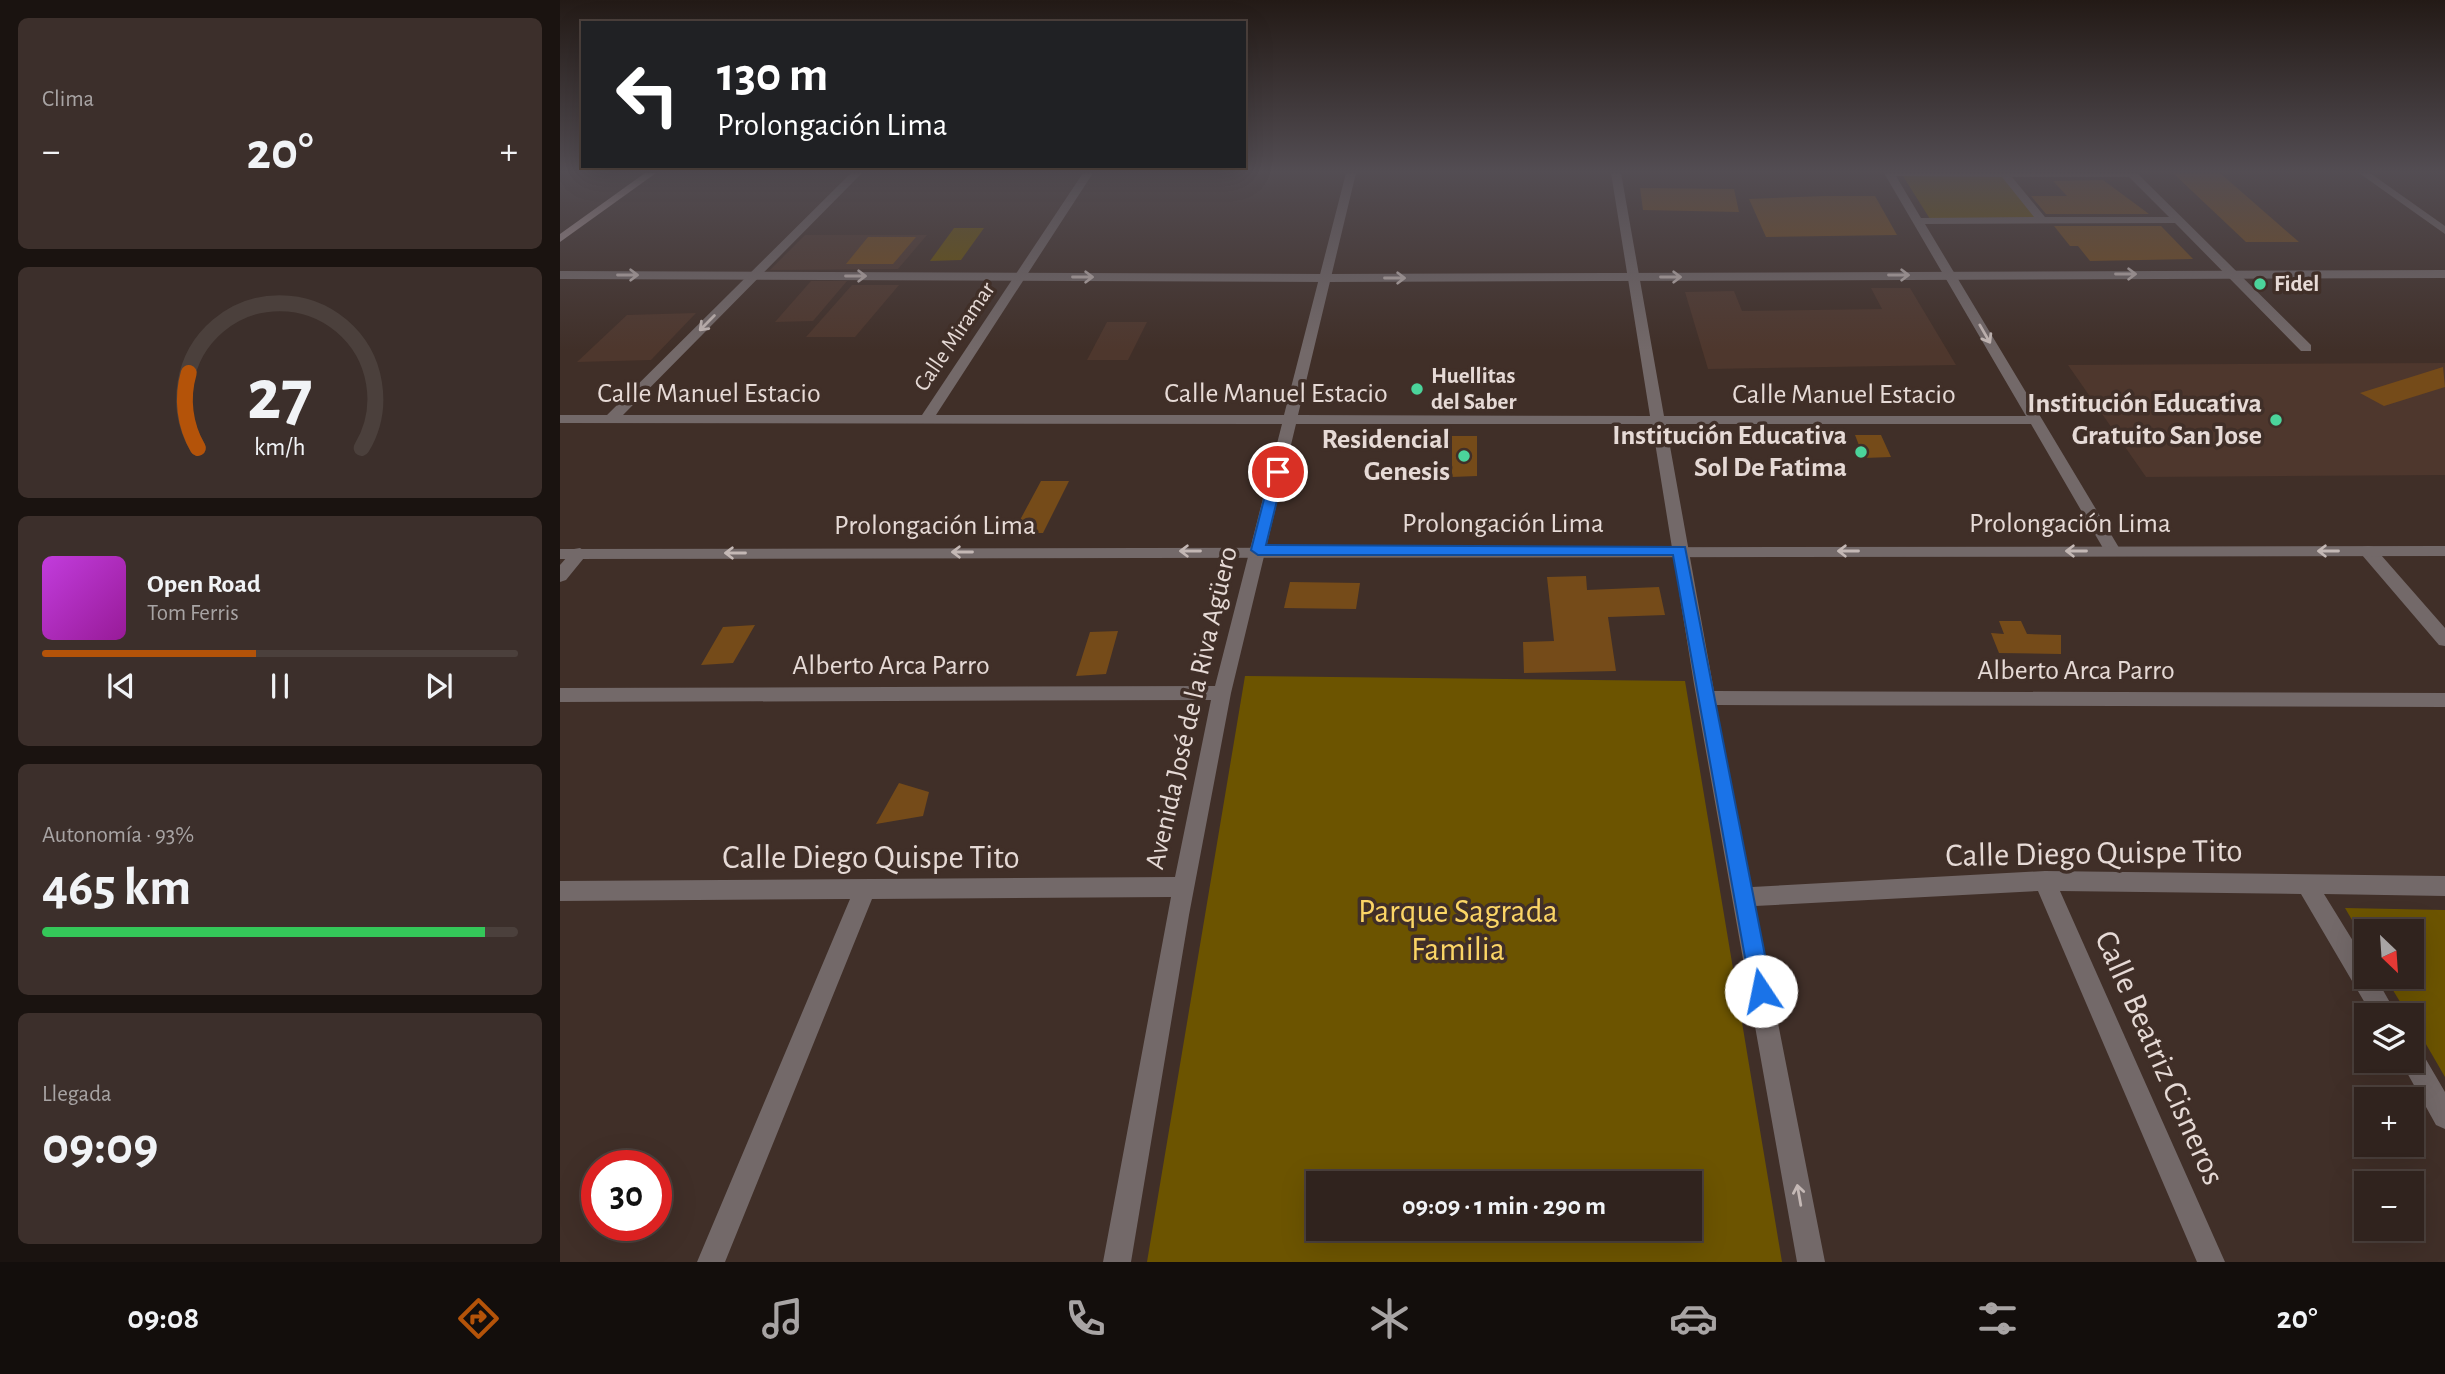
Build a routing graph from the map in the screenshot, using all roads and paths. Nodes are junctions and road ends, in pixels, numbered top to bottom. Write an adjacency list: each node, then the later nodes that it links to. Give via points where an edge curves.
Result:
1 (798, 232): 10 (street)
2 (1049, 232): 12 (street, Calle Miramar)
3 (1337, 232): 13 (street, Avenida José de la Riva Agüero)
4 (1626, 232): 14 (street)
5 (1925, 232): 11 (street)
6 (2188, 232): 7 (street)
7 (2229, 274): 8 (street); 11 (street, one-way to 7); 15 (street)
8 (2445, 274)
9 (560, 275): 10 (street, one-way to 10)
10 (755, 275): 12 (street, one-way to 12); 19 (street, one-way to 19)
11 (1951, 275): 14 (street, one-way to 11); 21 (street, one-way to 21)
12 (1020, 277): 13 (street, one-way to 13); 16 (street, Calle Miramar)
13 (1326, 278): 14 (street, one-way to 14); 20 (street, Avenida José de la Riva Agüero)
14 (1634, 278): 17 (street)
15 (2306, 348)
16 (927, 418): 19 (street, Calle Manuel Estacio); 20 (street, Calle Manuel Estacio)
17 (1658, 418): 20 (street, Calle Manuel Estacio); 21 (street, Calle Manuel Estacio); 23 (street)
18 (560, 419): 19 (street, Calle Manuel Estacio)
19 (611, 419)
20 (1291, 419): 22 (street, Avenida José de la Riva Agüero)
21 (2035, 420): 24 (street)
22 (1258, 550): 23 (street, Prolongación Lima); 28 (street, Prolongación Lima, one-way to 28); 31 (street, Avenida José de la Riva Agüero)
23 (1680, 551): 24 (street, Prolongación Lima, one-way to 23); 33 (street)
24 (2113, 551): 25 (street, Prolongación Lima, one-way to 24)
25 (2368, 551): 26 (street, Prolongación Lima); 30 (street)
26 (2445, 551)
27 (560, 554): 28 (street, Prolongación Lima)
28 (580, 554): 29 (street)
29 (560, 576)
30 (2445, 640)
31 (1222, 693): 32 (street, Alberto Arca Parro); 38 (street, Avenida José de la Riva Agüero)
32 (560, 695)
33 (1706, 698): 34 (street, Alberto Arca Parro); 41 (street)
34 (2445, 700)
35 (2045, 881): 36 (street, Calle Diego Quispe Tito); 41 (street, Calle Diego Quispe Tito); 48 (street, Calle Beatriz Cisneros)
36 (2307, 885): 37 (street, Calle Diego Quispe Tito); 42 (street)
37 (2445, 886)
38 (1183, 887): 39 (street, Calle Diego Quispe Tito); 46 (street, Avenida José de la Riva Agüero)
39 (864, 890): 40 (street, Calle Diego Quispe Tito); 45 (street)
40 (563, 896)
41 (1744, 897): 47 (street, one-way to 41)
42 (2378, 1003)
43 (2420, 1073): 44 (street)
44 (2445, 1116)
45 (711, 1262)
46 (1116, 1262)
47 (1811, 1262)
48 (2211, 1262)

